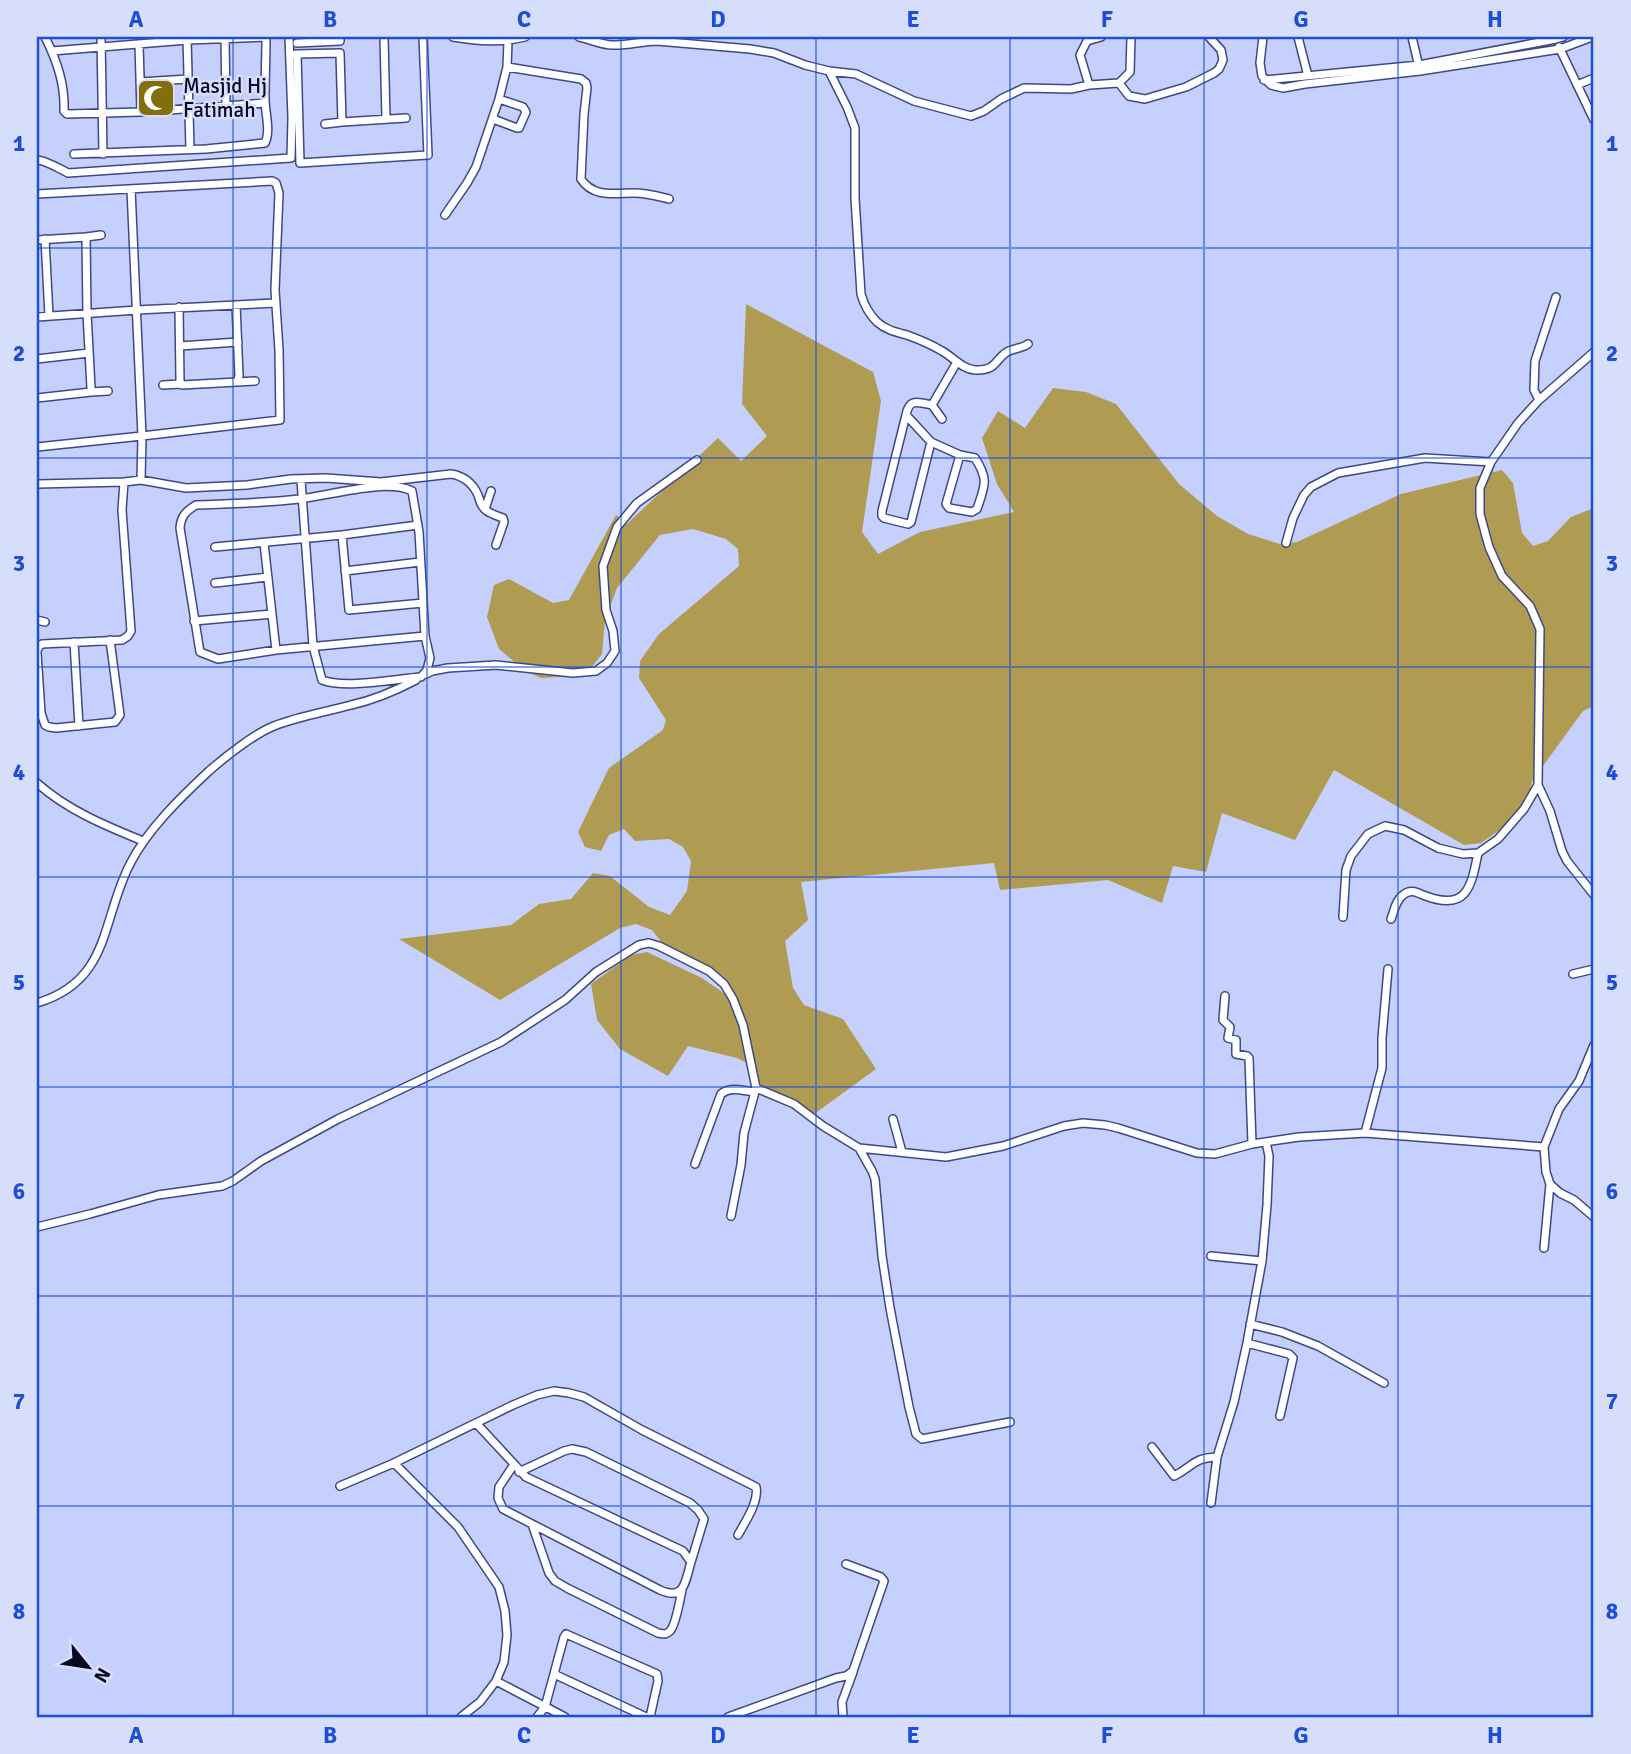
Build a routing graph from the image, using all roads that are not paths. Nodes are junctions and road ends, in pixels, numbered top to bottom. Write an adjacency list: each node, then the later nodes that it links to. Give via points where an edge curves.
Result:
1 (45, 37): 25 (street)
2 (101, 37): 23 (street)
3 (225, 37): 4 (street); 17 (street); 42 (street)
4 (266, 37): 41 (street)
5 (384, 37): 47 (street)
6 (423, 37): 28 (street, via 428,156 300,163)
7 (453, 37): 21 (street)
8 (525, 37): 21 (street)
9 (579, 37): 31 (street, via 617,46 657,41 750,49)
10 (1101, 37): 39 (street, via 1087,41 1080,55)
11 (1131, 37): 37 (street, via 1130,72)
12 (1209, 37): 37 (street, via 1223,60 1214,74 1145,99 1129,96)
13 (1263, 37): 35 (street, via 1260,64)
14 (1298, 37): 32 (street)
15 (1412, 37): 30 (street)
16 (1592, 37): 24 (street)
17 (187, 38): 22 (street); 34 (street)
18 (1558, 38): 24 (street); 30 (street)
19 (340, 39): 20 (street); 27 (street)
20 (296, 40): 26 (street); 28 (street)
21 (508, 41): 29 (street)
22 (139, 44): 23 (street); 36 (street)
23 (101, 47): 25 (street); 45 (street)
24 (1560, 49): 30 (street); 38 (street)
25 (52, 51): 45 (street, via 63,85 65,113)
26 (306, 53): 27 (street); 28 (street)
27 (340, 53): 50 (street)
28 (293, 54): 55 (street, via 291,158 68,173)
29 (508, 67): 40 (street); 58 (street, via 586,83 582,183 603,193)
30 (1419, 68): 32 (street); 35 (street, via 1283,88)
31 (829, 71): 39 (street, via 856,74 914,101 971,116 1024,88); 77 (street, via 855,128 855,198 865,308 886,328 943,351)
32 (1308, 76): 35 (street)
33 (1594, 78): 38 (street)
34 (188, 79): 36 (street); 43 (street)
35 (1264, 80)
36 (140, 82): 44 (street)
37 (1119, 83): 39 (street)
38 (1577, 85): 49 (street)
39 (1089, 86)
40 (499, 99): 48 (street); 48 (street, via 526,112 517,128)
41 (265, 103): 42 (street); 52 (street, via 265,143)
42 (226, 106): 43 (street)
43 (189, 109): 44 (street); 52 (street)
44 (141, 112): 45 (street)
45 (102, 113): 54 (street)
46 (406, 118): 47 (street)
47 (386, 119): 50 (street)
48 (493, 119): 59 (street, via 473,174)
49 (1594, 120)
50 (342, 122): 51 (street)
51 (325, 124)
52 (190, 149): 54 (street)
53 (74, 154): 54 (street)
54 (103, 154)
55 (37, 160)
56 (131, 189): 57 (street); 64 (street, via 276,183); 67 (street)
57 (37, 194)
58 (669, 199)
59 (445, 215)
60 (101, 235): 61 (street)
61 (86, 237): 62 (street); 68 (street)
62 (41, 239): 69 (street)
63 (1556, 297): 85 (street, via 1535,361 1534,390)
64 (276, 303): 65 (street); 89 (street, via 280,420)
65 (236, 305): 66 (street); 71 (street)
66 (179, 307): 67 (street); 73 (street)
67 (137, 310): 68 (street); 89 (street)
68 (87, 313): 69 (street); 75 (street)
69 (49, 316): 70 (street)
70 (37, 317)
71 (238, 342): 73 (street); 79 (street)
72 (1028, 344): 77 (street, via 1009,351 986,369 975,370)
73 (180, 346): 80 (street)
74 (1594, 352): 85 (street)
75 (89, 353): 76 (street); 83 (street)
76 (37, 359)
77 (957, 362): 86 (street)
78 (255, 381): 79 (street)
79 (237, 382): 80 (street)
80 (181, 384): 81 (street)
81 (163, 385)
82 (108, 391): 83 (street)
83 (91, 392): 84 (street)
84 (37, 398)
85 (1539, 400): 94 (street)
86 (932, 405): 87 (street, via 912,403); 88 (street)
87 (906, 415): 90 (street); 90 (street, via 884,518 911,522)
88 (942, 419)
89 (142, 436): 91 (street); 95 (street)
90 (931, 442): 92 (street)
91 (37, 447)
92 (960, 455): 92 (street, via 946,504 972,512 977,509 985,478 975,458)
93 (697, 460): 122 (street, via 637,503 617,527 603,566 615,651 607,663 596,671 573,673 496,665 448,668)
94 (1492, 462): 106 (street, via 1425,458 1338,472 1311,487 1293,518); 125 (street, via 1480,488 1486,536 1502,576 1530,606 1540,629)
95 (141, 480): 96 (street, via 186,488); 97 (street)
96 (301, 480): 100 (street); 101 (street, via 381,482 451,474 467,481)
97 (124, 482): 98 (street); 117 (street, via 131,631 122,640)
98 (37, 484)
99 (491, 491): 101 (street)
100 (301, 499): 102 (street, via 400,487 412,491); 104 (street); 115 (street, via 196,505 187,510 180,528)
101 (485, 509): 107 (street, via 503,519)
102 (418, 525): 103 (street); 109 (street)
103 (342, 535): 104 (street); 110 (street)
104 (304, 539): 105 (street); 119 (street)
105 (264, 542): 108 (street); 111 (street)
106 (1286, 543)
107 (496, 545)
108 (215, 547)
109 (420, 562): 110 (street); 113 (street)
110 (345, 571): 113 (street, via 349,610)
111 (268, 577): 112 (street); 114 (street)
112 (215, 583)
113 (423, 603): 116 (street)
114 (272, 614): 115 (street); 120 (street)
115 (194, 621): 120 (street, via 200,652 212,658)
116 (425, 636): 119 (street); 122 (street, via 430,658)
117 (110, 640): 118 (street); 123 (street, via 120,715 115,722)
118 (74, 642): 121 (street, via 42,643); 123 (street)
119 (313, 646): 120 (street); 122 (street, via 322,680 331,683)
120 (276, 650)
121 (37, 652): 123 (street, via 44,724)
122 (421, 677): 126 (street, via 391,693 272,726 211,769)
123 (79, 726)
124 (37, 783): 126 (street, via 93,819)
125 (1538, 785): 127 (street, via 1498,839); 128 (street, via 1567,861)
126 (143, 841): 135 (street, via 129,865 94,962 61,993)
127 (1478, 853): 129 (street, via 1438,848 1404,830 1385,826 1368,834 1346,870); 130 (street, via 1466,894 1445,901 1407,892)
128 (1594, 895)
129 (1343, 917)
130 (1391, 919)
131 (1594, 968): 133 (street)
132 (1388, 969): 139 (street, via 1382,1068)
133 (1573, 974)
134 (1225, 996): 141 (street, via 1223,1020 1230,1027 1228,1038 1236,1040 1236,1054 1249,1059)
135 (37, 1003)
136 (1594, 1045): 142 (street)
137 (756, 1090): 143 (street, via 794,1104); 145 (street, via 732,1089 721,1094); 147 (street); 149 (street, via 743,1025 724,984 709,971 649,943 596,972 565,1000 501,1042 338,1119 233,1181 158,1195)
138 (893, 1119): 144 (street)
139 (1365, 1133): 140 (street); 142 (street)
140 (1266, 1142): 141 (street); 152 (street)
141 (1252, 1144): 144 (street, via 1215,1154 1197,1153 1118,1128 1083,1123 946,1157)
142 (1544, 1147): 146 (street)
143 (859, 1148): 144 (street); 159 (street, via 875,1179 881,1256 916,1434 922,1438)
144 (902, 1152)
145 (695, 1164)
146 (1550, 1184): 148 (street); 150 (street)
147 (731, 1216)
148 (1594, 1217)
149 (37, 1227)
150 (1544, 1248)
151 (1211, 1256): 152 (street)
152 (1262, 1261): 153 (street)
153 (1250, 1324): 154 (street); 155 (street)
154 (1297, 1338): 156 (street); 157 (street)
155 (1247, 1343): 156 (street); 162 (street)
156 (1289, 1354): 158 (street, via 1292,1366)
157 (1384, 1383)
158 (1280, 1416)
159 (1010, 1422)
160 (476, 1423): 163 (street); 164 (street); 168 (street, via 554,1391 584,1397 756,1487 756,1499)
161 (1152, 1447): 162 (street, via 1174,1476 1203,1458)
162 (1217, 1457): 166 (street)
163 (394, 1463): 165 (street); 174 (street, via 458,1527 499,1587 507,1635 504,1662)
164 (516, 1469): 167 (street, via 499,1487 498,1498 503,1508); 169 (street, via 683,1551); 169 (street, via 572,1449 690,1503 704,1519)
165 (340, 1486)
166 (1211, 1503)
167 (532, 1524): 171 (street, via 660,1591 670,1595); 171 (street, via 555,1581 658,1633 665,1634 673,1627)
168 (738, 1535)
169 (691, 1562): 171 (street)
170 (846, 1564): 172 (street, via 884,1581)
171 (682, 1589)
172 (853, 1671): 180 (street); 181 (street, via 842,1702)
173 (554, 1674): 175 (street); 179 (street); 179 (street, via 566,1634 657,1674)
174 (495, 1681): 175 (street); 176 (street, via 480,1702)
175 (545, 1707): 177 (street); 178 (street)
176 (461, 1717)
177 (537, 1717)
178 (565, 1717)
179 (648, 1717)
180 (728, 1717)
181 (843, 1717)

